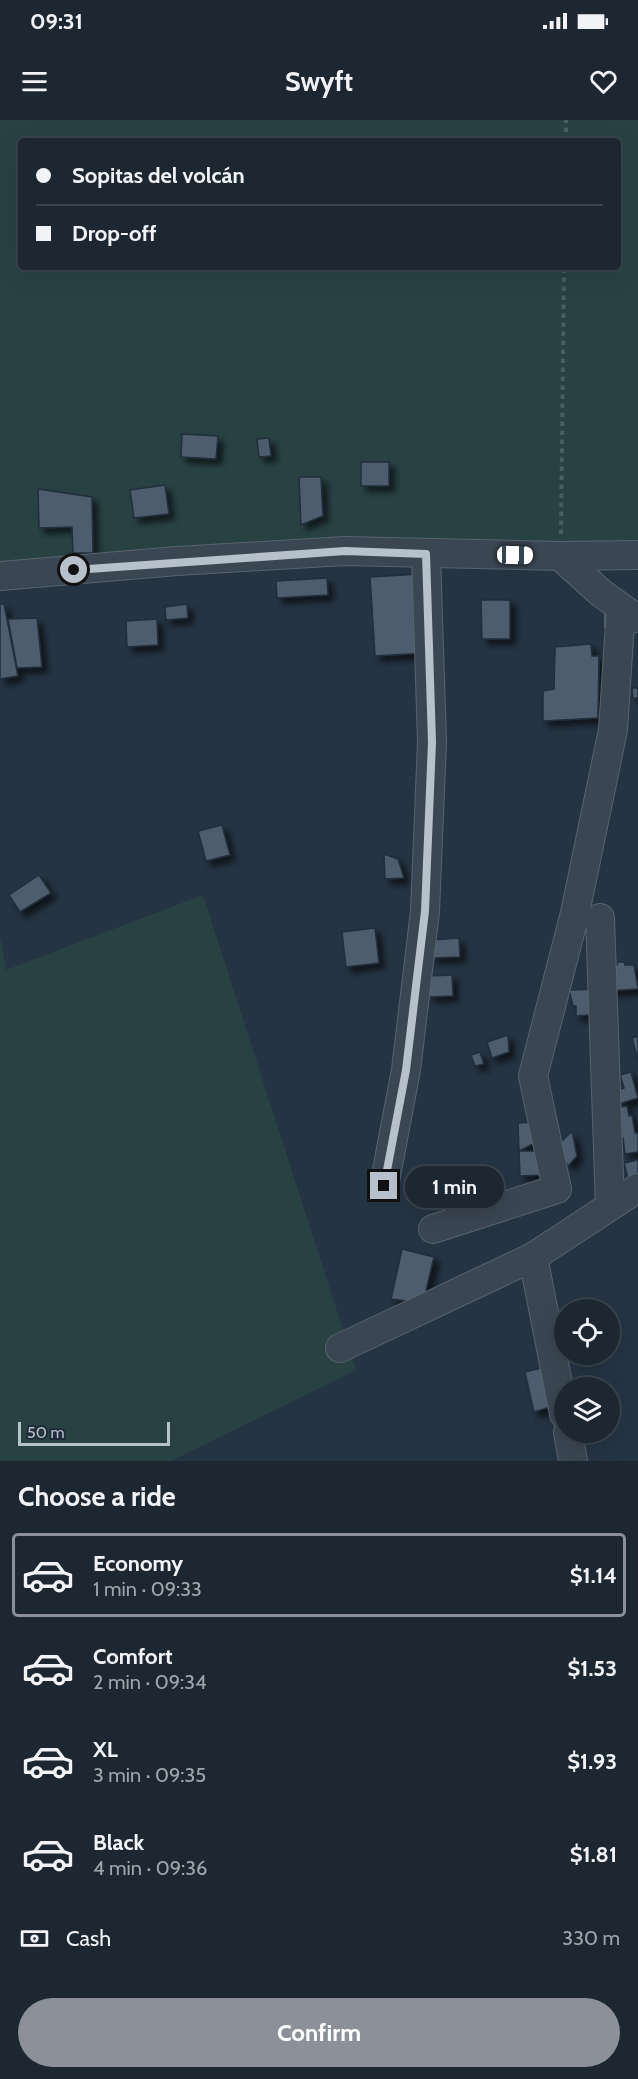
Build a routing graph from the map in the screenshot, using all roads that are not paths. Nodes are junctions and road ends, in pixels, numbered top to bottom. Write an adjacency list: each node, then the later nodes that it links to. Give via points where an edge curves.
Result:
1 (426, 554): 3 (street); 4 (street, via 345,551); 7 (street, via 432,742 425,911 406,1070)
2 (638, 555): 3 (street)
3 (560, 556): 5 (street)
4 (0, 576)
5 (630, 613): 9 (street, via 613,730 575,914 533,1076)
6 (600, 918): 10 (street)
7 (384, 1186)
8 (638, 1188): 10 (street)
9 (558, 1189): 11 (street); 12 (street)
10 (610, 1206): 12 (street)
11 (433, 1229)
12 (573, 1230): 13 (street)
13 (533, 1257): 14 (street); 15 (street)
14 (340, 1348)
15 (557, 1377)
16 (570, 1443): 17 (street)
17 (573, 1461)

